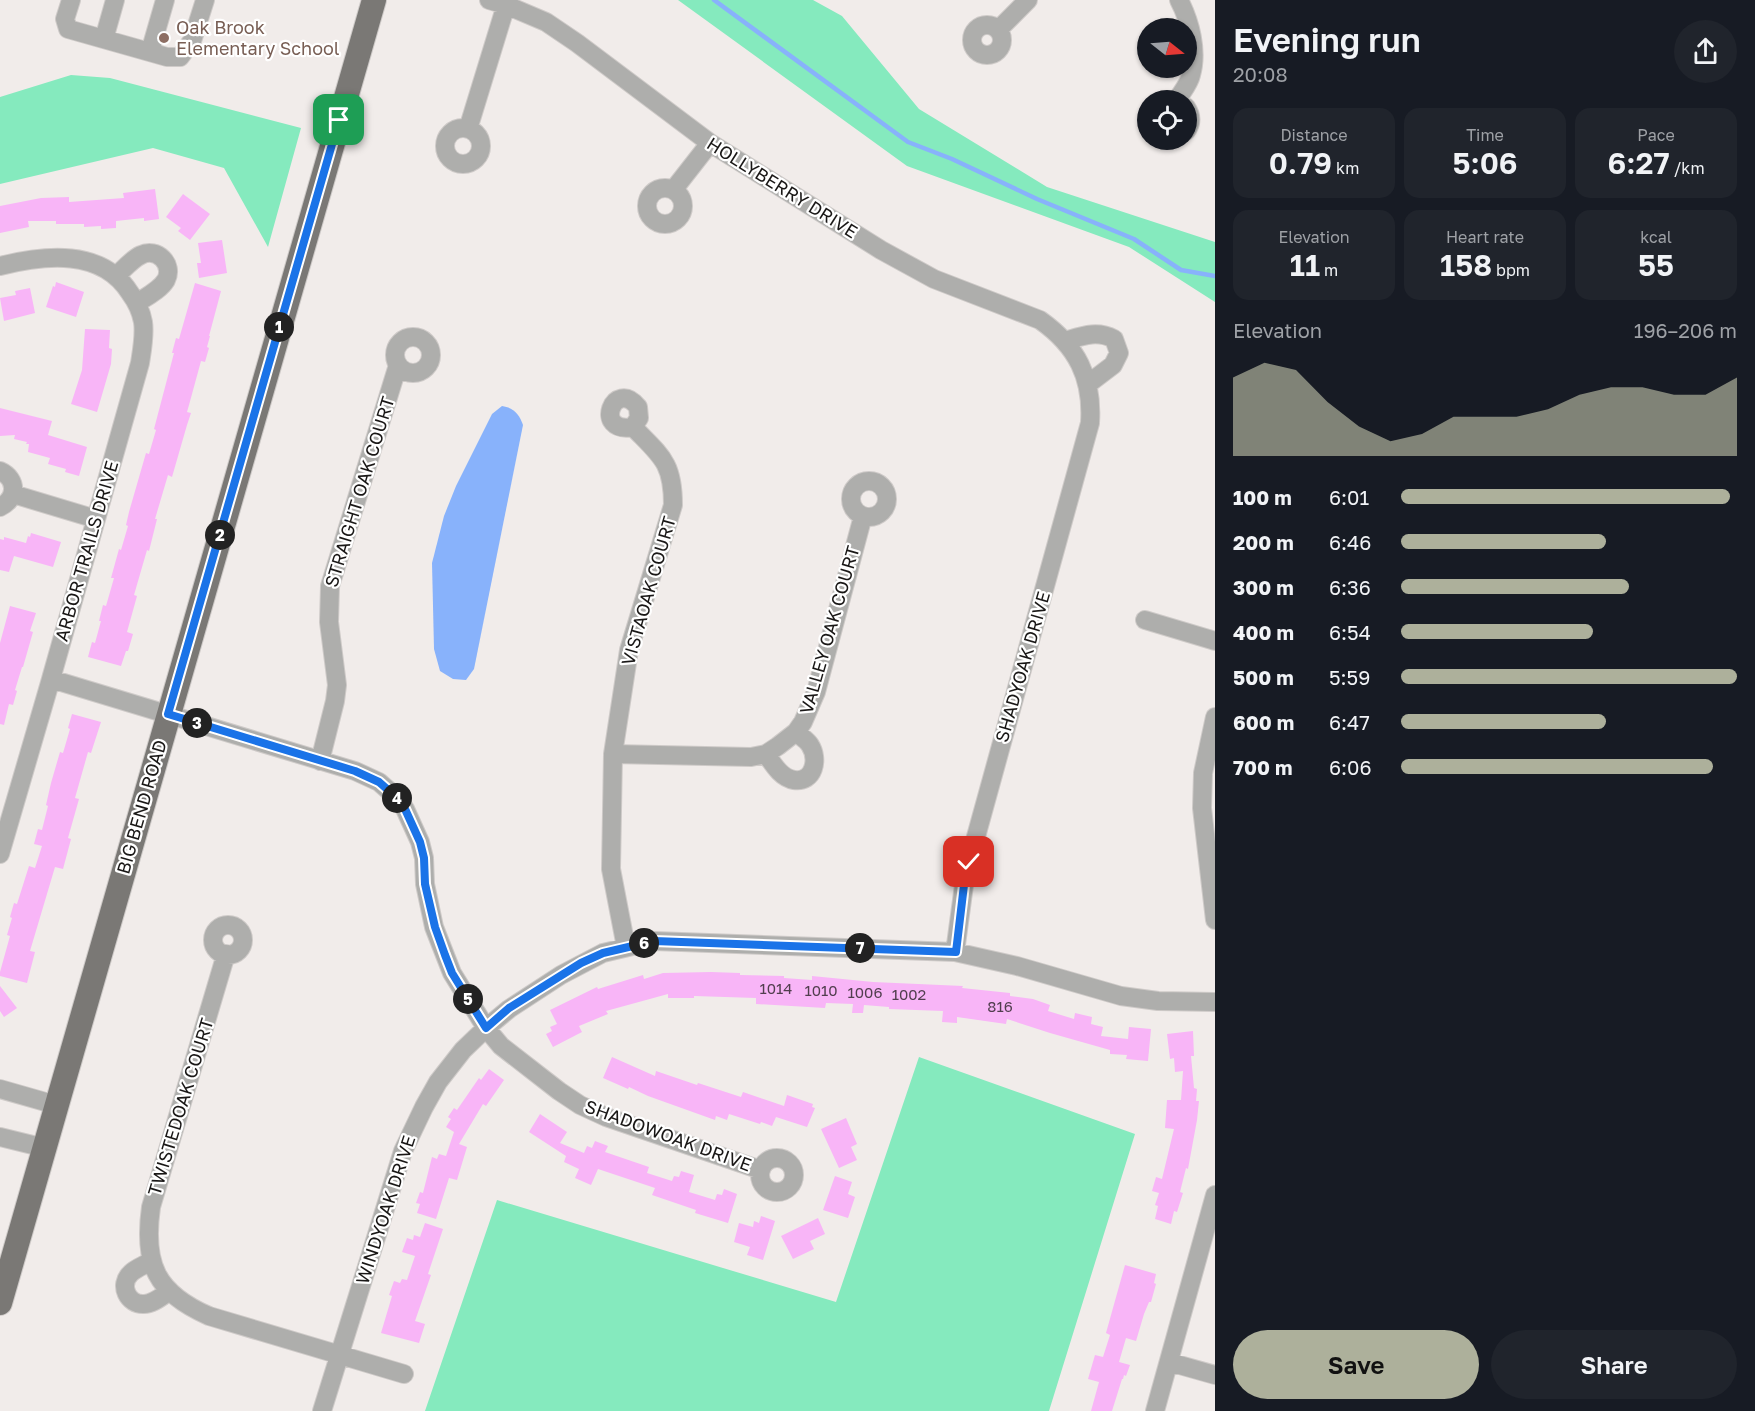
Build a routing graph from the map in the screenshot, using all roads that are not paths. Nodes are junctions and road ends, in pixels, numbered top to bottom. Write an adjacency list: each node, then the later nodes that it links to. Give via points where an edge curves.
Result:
1 (71, 0): 10 (street, via 65,19 68,28)
2 (115, 0): 10 (street)
3 (165, 0): 11 (street)
4 (205, 0): 11 (street, via 192,41 180,57)
5 (374, 0): 32 (main road, BIG BEND ROAD)
6 (1028, 0): 9 (street)
7 (1179, 0): 12 (street, via 1188,20 1193,57 1191,77)
8 (497, 2): 13 (street); 14 (street, HOLLYBERRY DRIVE, via 546,22)
9 (998, 30)
10 (104, 39): 11 (street)
11 (150, 52)
12 (1183, 90)
13 (468, 129)
14 (710, 143): 15 (street); 19 (street, HOLLYBERRY DRIVE, via 881,250 934,279 1040,320)
15 (674, 189)
16 (0, 266): 17 (street, ARBOR TRAILS DRIVE, via 25,259 62,257 81,260)
17 (117, 276): 18 (street, ARBOR TRAILS DRIVE); 18 (street, via 145,253 154,253 165,261 165,282)
18 (137, 303): 28 (street, ARBOR TRAILS DRIVE, via 143,322 140,363)
19 (1065, 341): 20 (street, HOLLYBERRY DRIVE); 22 (street, via 1096,333 1114,339 1119,353 1117,361)
20 (1080, 364): 22 (street, SHADYOAK DRIVE)
21 (398, 365): 37 (street, STRAIGHT OAK COURT, via 330,586 329,622 337,685)
22 (1088, 384): 41 (street, SHADYOAK DRIVE, via 1090,423 969,862)
23 (633, 427): 35 (street, VISTAOAK COURT, via 661,456 670,473 673,505 629,650)
24 (0, 471): 25 (street, via 10,477)
25 (13, 494): 26 (street); 28 (street)
26 (0, 507)
27 (863, 516): 34 (street, VALLEY OAK COURT, via 816,692)
28 (96, 519): 31 (street, ARBOR TRAILS DRIVE)
29 (1145, 620): 30 (street)
30 (1215, 641)
31 (51, 679): 32 (street); 38 (street, ARBOR TRAILS DRIVE)
32 (168, 714): 37 (street, SHADOWOAK DRIVE); 46 (main road, BIG BEND ROAD)
33 (1215, 717): 39 (street, via 1203,773 1202,808)
34 (796, 732): 36 (street, VALLEY OAK COURT); 36 (street, via 810,746 815,760 814,770 807,778 793,780 783,775)
35 (613, 754): 36 (street); 40 (street, VISTAOAK COURT, via 611,868)
36 (766, 754)
37 (320, 761): 44 (street, SHADOWOAK DRIVE, via 379,782 405,809 420,842 425,884 445,955)
38 (0, 854)
39 (1215, 920)
40 (626, 947): 41 (street, WINDYOAK DRIVE, via 654,941); 44 (street, WINDYOAK DRIVE, via 603,953 561,975 509,1008)
41 (956, 952): 43 (street, WINDYOAK DRIVE, via 1121,996)
42 (226, 954): 51 (street, TWISTEDOAK COURT, via 153,1199 149,1226)
43 (1215, 1002)
44 (486, 1028): 49 (street, SHADOWOAK DRIVE, via 501,1046 580,1105 631,1127); 54 (street, WINDYOAK DRIVE, via 438,1082 403,1151)
45 (0, 1089): 46 (street)
46 (56, 1105): 48 (main road, BIG BEND ROAD)
47 (0, 1137): 48 (street)
48 (45, 1148): 53 (main road, BIG BEND ROAD)
49 (761, 1170)
50 (1215, 1195): 55 (street)
51 (152, 1261): 52 (street, TWISTEDOAK COURT, via 155,1272); 52 (street, via 132,1272 126,1293 141,1305)
52 (170, 1291): 54 (street, TWISTEDOAK COURT, via 209,1316)
53 (0, 1303)
54 (339, 1355): 56 (street, TWISTEDOAK COURT); 58 (street, WINDYOAK DRIVE)
55 (1169, 1362): 57 (street); 59 (street)
56 (404, 1374)
57 (1215, 1375)
58 (322, 1411)
59 (1155, 1411)

